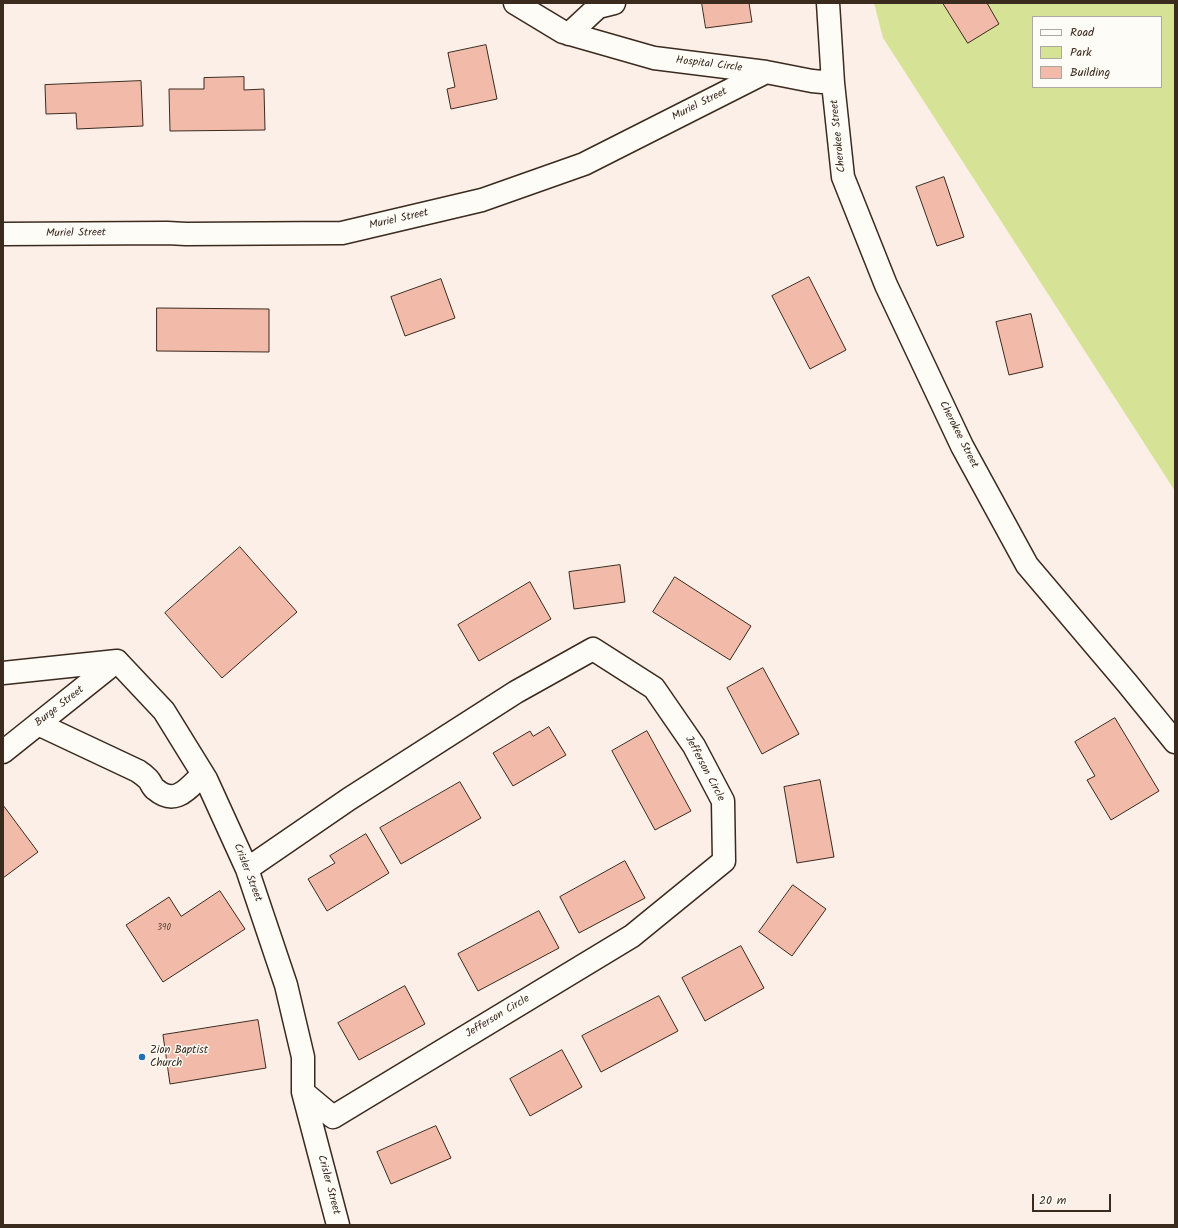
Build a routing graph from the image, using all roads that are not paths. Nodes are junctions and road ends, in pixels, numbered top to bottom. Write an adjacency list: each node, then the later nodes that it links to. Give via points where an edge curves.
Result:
1 (515, 3): 4 (street, Hospital Circle)
2 (614, 3): 4 (street, via 598,8)
3 (828, 3): 6 (street)
4 (569, 34): 5 (street, Hospital Circle, via 654,58)
5 (766, 72): 6 (street, Hospital Circle); 7 (street, Muriel Street, via 584,164 482,200 342,233)
6 (833, 83): 11 (street, Cherokee Street, via 843,178 886,285 962,446 1027,565)
7 (3, 234)
8 (117, 661): 9 (street); 10 (street, Burge Street); 13 (street, Crisler Street, via 164,711)
9 (3, 673)
10 (38, 724): 12 (street, Burge Street); 13 (street, via 138,770 154,788 166,796 176,797)
11 (1175, 742)
12 (3, 752)
13 (204, 774): 14 (street, Crisler Street)
14 (247, 869): 15 (street, Crisler Street, via 286,985 303,1057); 15 (street, Jefferson Circle, via 349,799 516,692 593,648 654,688 694,746 723,801 724,861 632,936 333,1116)
15 (303, 1092): 16 (street, Crisler Street)
16 (338, 1225)

